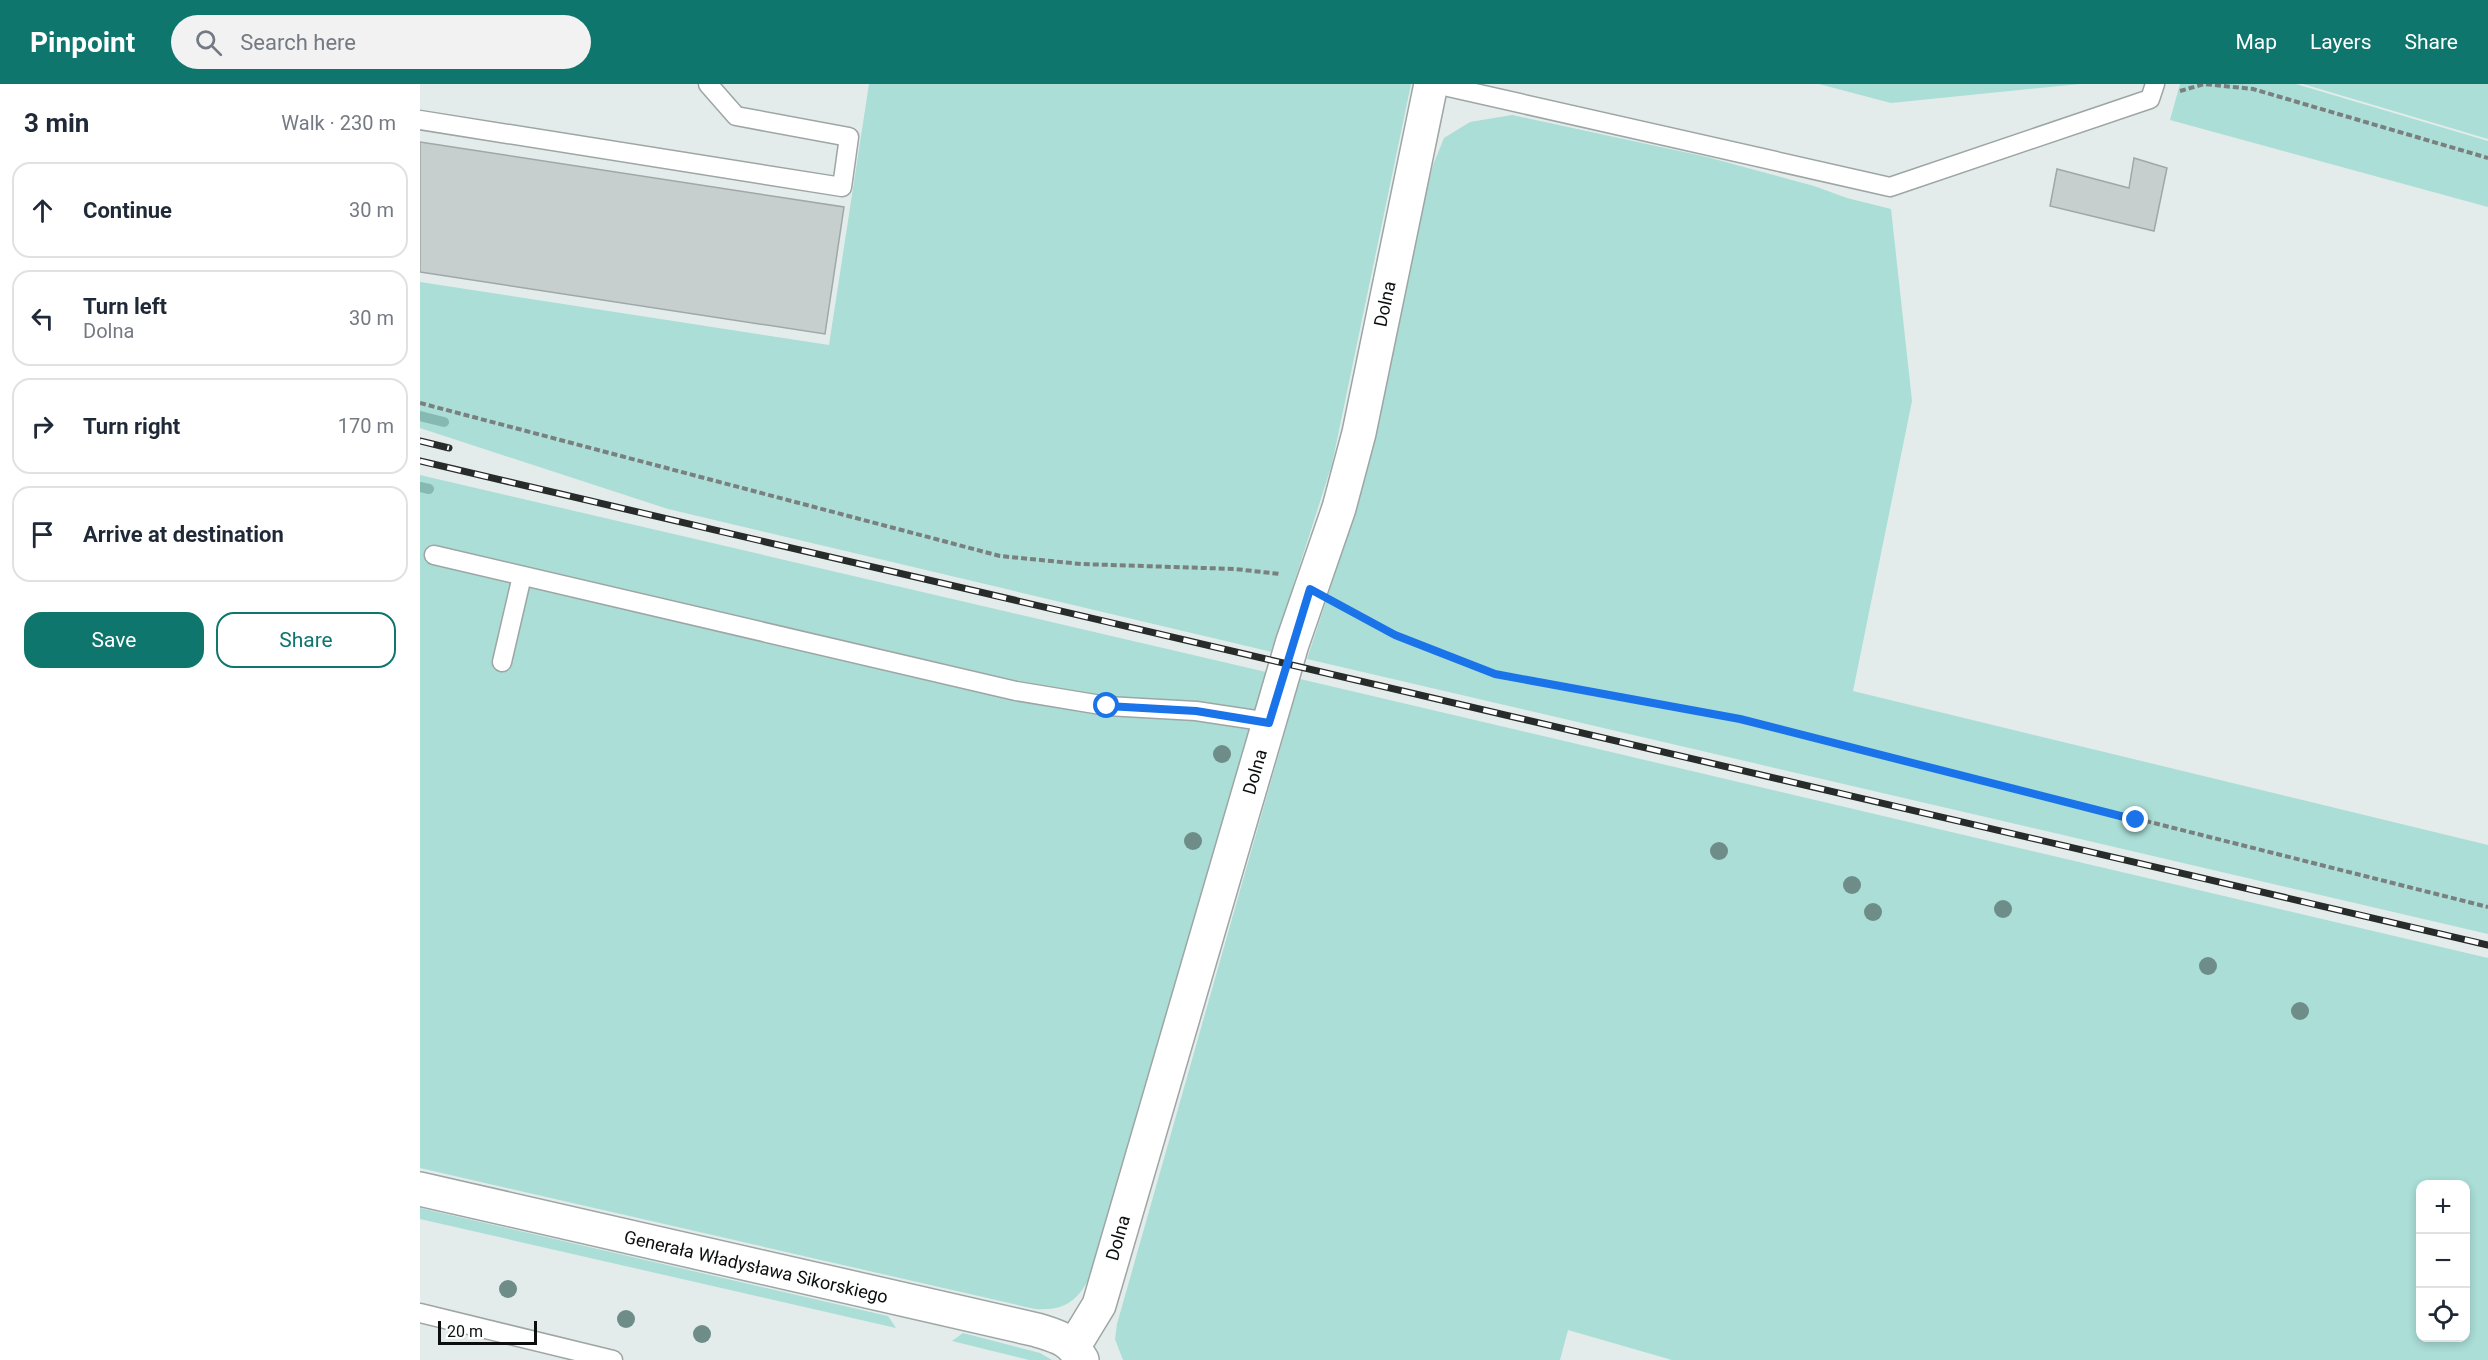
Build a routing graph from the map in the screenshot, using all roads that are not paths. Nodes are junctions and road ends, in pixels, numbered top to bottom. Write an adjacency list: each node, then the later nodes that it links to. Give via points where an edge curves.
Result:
1 (708, 84): 4 (lane, via 736,116 849,137 842,187)
2 (1433, 84): 3 (lane, via 1890,187); 8 (street, Dolna, via 1359,433 1339,508)
3 (2152, 91)
4 (420, 120)
5 (434, 555): 6 (lane)
6 (522, 576): 7 (lane); 8 (lane, via 1016,691 1107,706 1196,711)
7 (502, 662)
8 (1269, 723): 11 (street, Dolna, via 1099,1305)
9 (420, 1189): 11 (street, Generała Władysława Sikorskiego, via 1037,1330 1055,1335)
10 (420, 1313): 12 (lane)
11 (1078, 1353)
12 (613, 1360)

